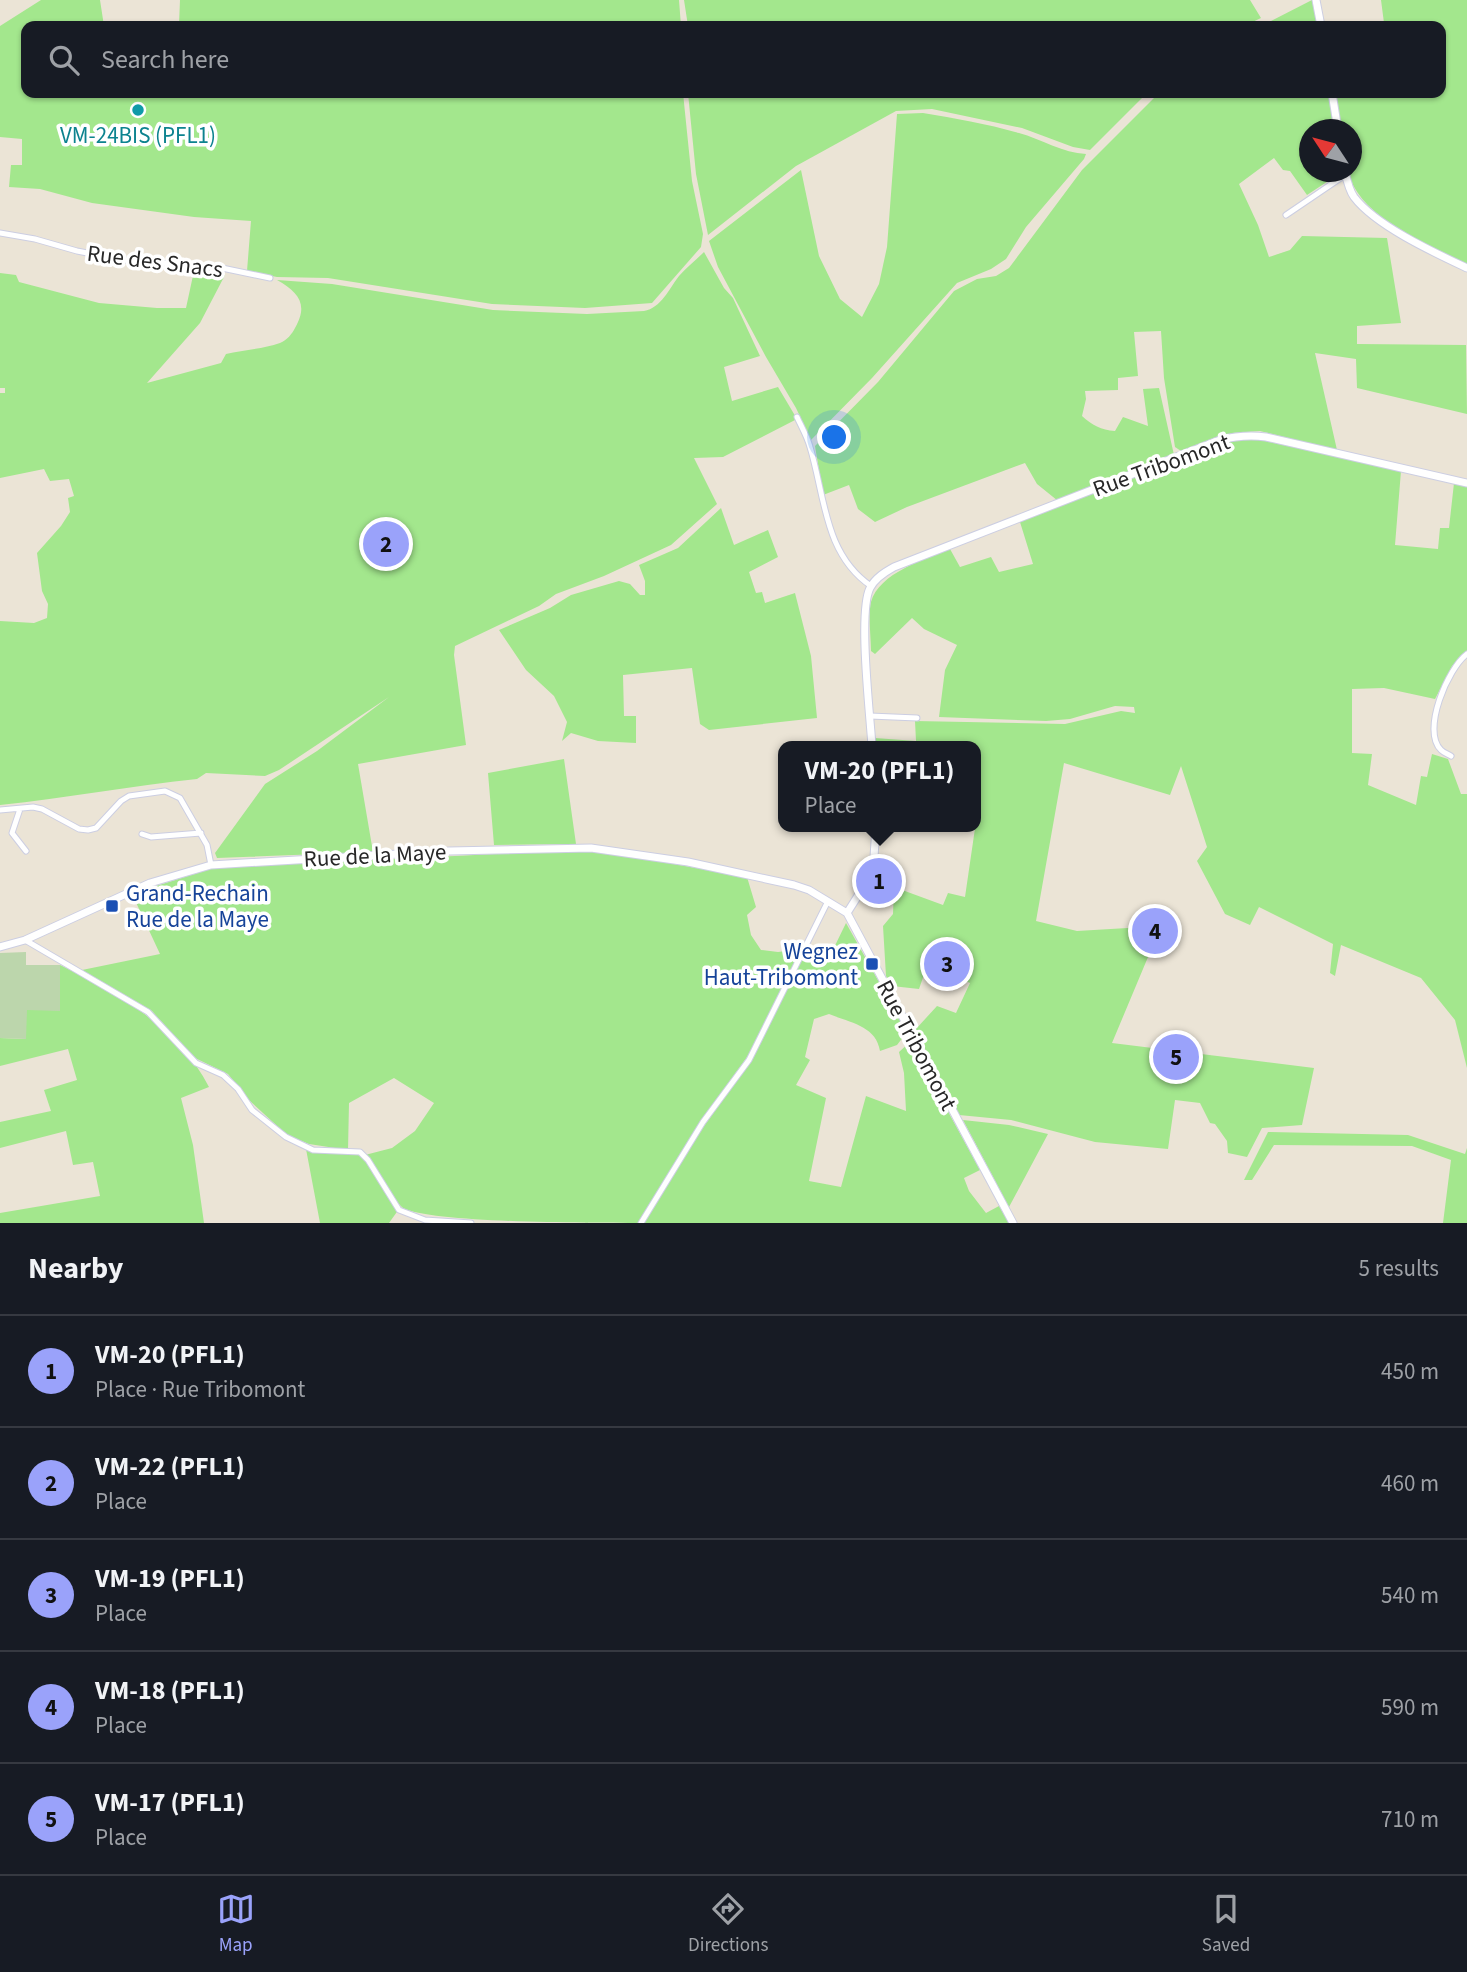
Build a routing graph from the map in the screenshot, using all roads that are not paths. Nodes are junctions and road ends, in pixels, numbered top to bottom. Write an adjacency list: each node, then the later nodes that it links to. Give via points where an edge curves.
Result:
1 (1317, 0): 2 (street)
2 (1320, 21)
3 (1333, 98): 4 (street)
4 (1336, 119)
5 (1332, 182): 7 (street)
6 (1348, 182): 9 (street, via 1368,210 1419,246)
7 (1286, 215)
8 (0, 233): 10 (street, Rue des Snacs, via 122,260 222,268)
9 (1467, 268)
10 (270, 278)
11 (797, 416): 13 (street, via 810,446 823,511 848,567)
12 (1467, 483): 13 (street, Rue Tribomont, via 1266,437 1236,436 894,567)
13 (871, 586): 15 (street, via 864,611)
14 (1467, 654): 18 (street, via 1450,674 1436,717 1436,743)
15 (870, 716): 16 (street); 17 (street)
16 (917, 719)
17 (872, 741)
18 (1451, 756)
19 (20, 809): 20 (street); 22 (street, via 42,809 88,830 100,824 121,800 165,791 180,798); 24 (street, via 12,833)
20 (0, 810)
21 (876, 832): 27 (street, via 873,872)
22 (201, 833): 23 (street); 25 (street)
23 (142, 834)
24 (26, 851)
25 (211, 864): 26 (street, Rue de la Maye, via 591,848 764,877 809,890); 28 (street, Rue de la Maye, via 150,883)
26 (828, 901): 27 (street, Rue de la Maye); 31 (street, via 749,1060 703,1122)
27 (847, 914): 32 (street, Rue Tribomont)
28 (25, 940): 29 (street, Rue de la Maye); 30 (street, via 148,1012 196,1063 223,1075 251,1110 286,1137 313,1150 359,1152 399,1210 425,1220)
29 (0, 947)
30 (471, 1223)
31 (641, 1223)
32 (1013, 1223)

